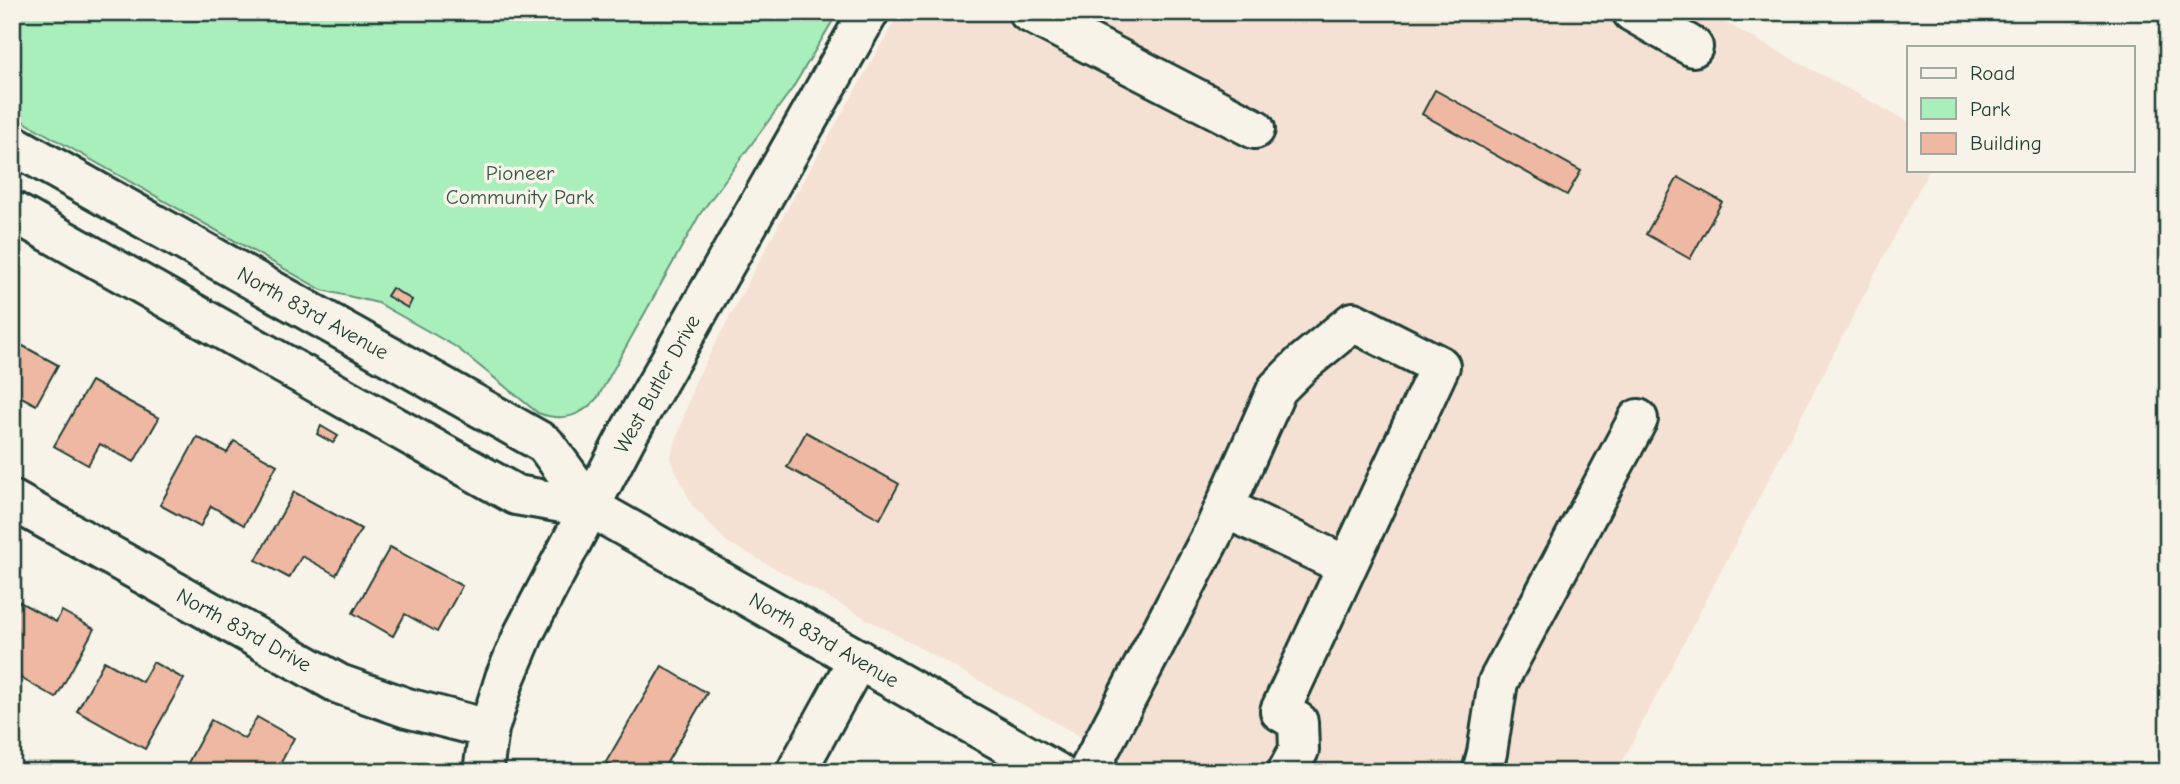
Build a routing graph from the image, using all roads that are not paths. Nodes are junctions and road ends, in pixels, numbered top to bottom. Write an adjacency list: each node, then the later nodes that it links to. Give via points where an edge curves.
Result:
1 (869, 12): 10 (main road, West Butler Drive, via 647,401)
2 (1028, 12): 5 (main road)
3 (1632, 12): 4 (main road)
4 (1693, 47)
5 (1255, 129)
6 (12, 144): 10 (main road, North 83rd Avenue, via 545,444)
7 (12, 211): 10 (main road, North 83rd Avenue, via 516,495)
8 (1638, 419): 20 (main road, via 1498,682)
9 (12, 500): 14 (main road, North 83rd Drive, via 340,684 407,708)
10 (592, 508): 13 (main road, North 83rd Avenue); 14 (main road, West Butler Drive, via 524,634)
11 (1225, 508): 12 (main road); 12 (main road, via 1278,389 1353,322 1440,366); 18 (main road)
12 (1347, 566): 19 (main road, via 1280,711 1298,722 1299,750)
13 (858, 659): 16 (main road); 17 (main road, North 83rd Avenue)
14 (489, 729): 15 (main road, West Butler Drive)
15 (483, 772)
16 (796, 772)
17 (1056, 772)
18 (1088, 772)
19 (1287, 772)
20 (1482, 772)

